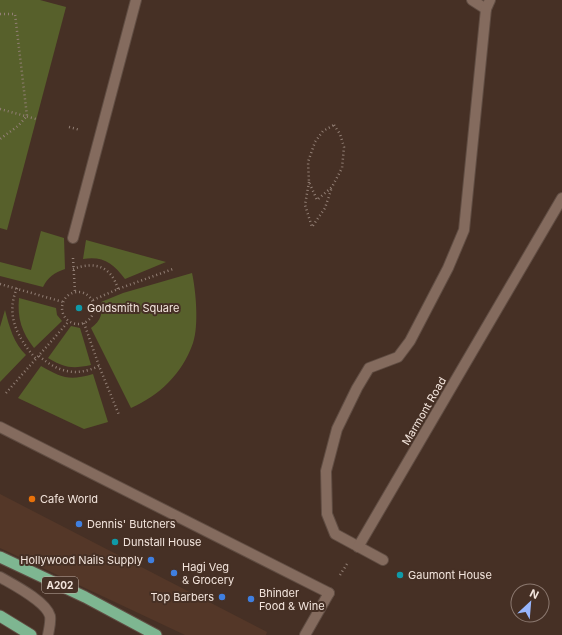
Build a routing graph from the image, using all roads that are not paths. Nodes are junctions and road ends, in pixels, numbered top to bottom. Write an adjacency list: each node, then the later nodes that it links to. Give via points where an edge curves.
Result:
1 (136, 0): 5 (street)
2 (472, 0): 3 (street)
3 (488, 4): 7 (street, via 464,230 448,268 410,341 398,357 369,368 357,388 337,429 326,471 327,514 334,534)
4 (562, 198): 7 (street, Marmont Road)
5 (73, 238)
6 (0, 427): 15 (street, via 329,593)
7 (358, 547): 9 (street)
8 (0, 557): 14 (highway, A202, via 85,597)
9 (383, 560)
10 (0, 577): 13 (street, via 42,605 50,615)
11 (0, 616): 12 (highway)
12 (31, 635)
13 (48, 635)
14 (156, 635)
15 (305, 635)

